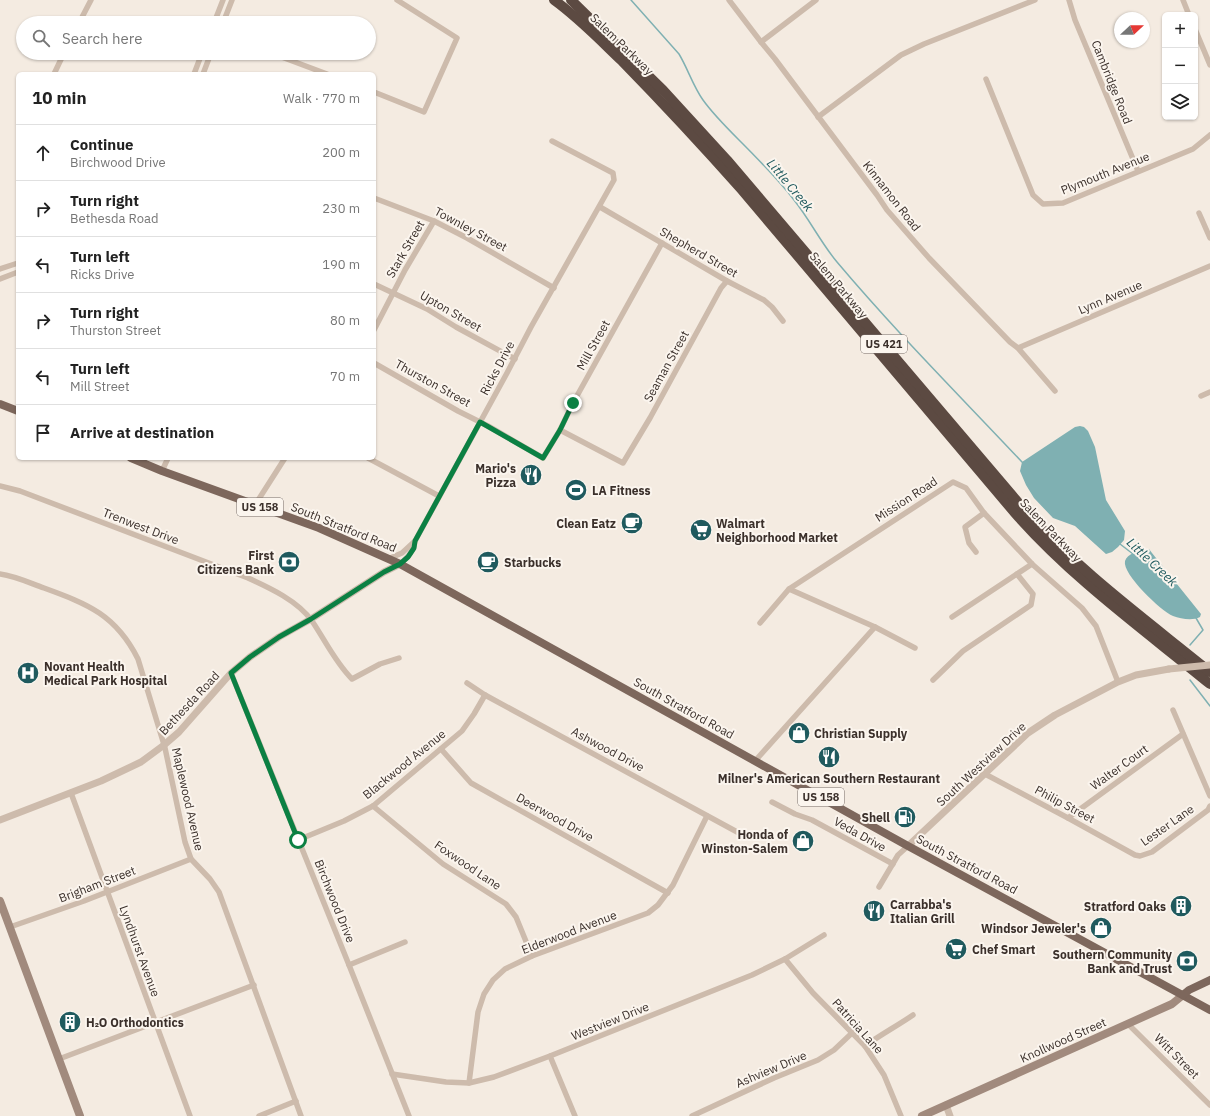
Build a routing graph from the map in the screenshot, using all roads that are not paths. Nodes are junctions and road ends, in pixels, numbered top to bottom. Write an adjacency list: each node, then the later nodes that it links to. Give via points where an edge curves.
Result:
1 (91, 0): 13 (street)
2 (223, 0): 14 (street)
3 (232, 0): 15 (street)
4 (397, 0): 28 (street, via 457,38 424,112)
5 (554, 0): 90 (highway, Salem Parkway / US 421, via 611,51 700,142 1044,544 1075,573)
6 (572, 0): 85 (highway, Salem Parkway / US 421, via 663,90 732,165 1050,538 1080,566)
7 (729, 0): 17 (street, Kinnamon Road)
8 (816, 0): 17 (street)
9 (1035, 0): 29 (street, via 901,55)
10 (1069, 0): 32 (street, Cambridge Road)
11 (1183, 0): 12 (street)
12 (1188, 12)
13 (83, 16)
14 (217, 16)
15 (226, 16)
16 (1198, 36): 22 (street)
17 (761, 42): 29 (street, Kinnamon Road)
18 (61, 60): 23 (street)
19 (199, 60): 24 (street)
20 (208, 60): 25 (street)
21 (290, 60): 26 (street)
22 (1210, 65)
23 (55, 72)
24 (195, 72)
25 (204, 72)
26 (322, 72)
27 (986, 79): 32 (street, Plymouth Avenue, via 1033,195 1043,204 1063,203)
28 (376, 93)
29 (818, 117): 50 (street, Kinnamon Road, via 887,210 928,258)
30 (1210, 135): 32 (street, Plymouth Avenue, via 1193,149)
31 (552, 141): 34 (street, Ricks Drive, via 613,173 614,180)
32 (1138, 171)
33 (376, 199): 36 (street, Townley Street)
34 (600, 206): 38 (street, Shepherd Street); 46 (street, Ricks Drive)
35 (1199, 213): 37 (street)
36 (434, 221): 46 (street, Townley Street); 47 (street, Stark Street)
37 (1210, 238)
38 (662, 243): 44 (street, Shepherd Street); 59 (street, Mill Street)
39 (16, 264): 41 (street)
40 (1210, 266): 50 (street, Lynn Avenue)
41 (0, 269)
42 (16, 273): 43 (street)
43 (0, 279)
44 (727, 281): 48 (street, Shepherd Street, via 764,300); 59 (street, Seaman Street, via 623,463)
45 (376, 285): 47 (street, Upton Street)
46 (554, 288): 51 (street, Ricks Drive)
47 (394, 292): 49 (street, Stark Street); 51 (street, Upton Street)
48 (783, 321)
49 (376, 326)
50 (1018, 348): 53 (street, Kinnamon Road)
51 (515, 359): 58 (street, Ricks Drive)
52 (376, 364): 58 (street, Thurston Street)
53 (1055, 391)
54 (1210, 392): 55 (street)
55 (1201, 396)
56 (1, 403): 57 (main road)
57 (16, 410)
58 (480, 422): 60 (street, Thurston Street); 67 (street, Ricks Drive)
59 (560, 430): 60 (street, Mill Street)
60 (543, 458)
61 (136, 460): 65 (main road, South Stratford Road / US 158)
62 (167, 460): 65 (street)
63 (284, 460): 68 (street)
64 (372, 460): 67 (street)
65 (162, 471): 68 (main road, South Stratford Road / US 158)
66 (0, 486): 79 (street, Trenwest Drive, via 20,491 248,578 271,588 291,601)
67 (439, 496): 70 (street, Ricks Drive)
68 (255, 506): 72 (main road, South Stratford Road / US 158, via 319,528)
69 (984, 513): 71 (street, via 965,527 969,543); 74 (street, Mission Road); 77 (street, Mission Road, via 966,488 953,482)
70 (415, 541): 72 (street, Ricks Drive, via 402,553); 73 (street, Ricks Drive, via 414,548)
71 (976, 552)
72 (388, 558): 73 (main road, South Stratford Road / US 158)
73 (400, 564): 79 (street, Bethesda Road); 96 (main road, South Stratford Road / US 158)
74 (1032, 564): 76 (street); 88 (street, Mission Road, via 1082,608 1096,626)
75 (0, 574): 94 (street, Maplewood Avenue, via 26,581 85,604 104,615 120,630 138,659)
76 (1017, 574): 78 (street); 87 (street, via 1033,594 1031,605 963,651)
77 (789, 589): 80 (street); 81 (street)
78 (952, 617)
79 (311, 619): 83 (street, Trenwest Drive, via 343,670 352,679 380,664); 86 (street, Bethesda Road, via 265,647)
80 (760, 623)
81 (875, 627): 82 (street); 96 (street)
82 (915, 648)
83 (399, 658)
84 (1210, 665): 88 (street, South Westview Drive, bridge, via 1136,675)
85 (1210, 672)
86 (231, 673): 94 (street, Bethesda Road, via 179,732); 107 (street, Birchwood Drive)
87 (933, 680)
88 (1118, 682): 97 (street, South Westview Drive, via 1055,714 1028,733)
89 (467, 683): 91 (street, Ashwood Drive)
90 (1210, 684)
91 (485, 695): 95 (street, Blackwood Avenue, via 462,731); 103 (street, Ashwood Drive)
92 (1173, 710): 93 (street)
93 (1183, 734): 99 (street); 104 (street, Walter Court)
94 (164, 745): 98 (street, Bethesda Road, via 123,772); 110 (street, Maplewood Avenue, via 181,827)
95 (441, 749): 101 (street, Blackwood Avenue); 114 (street, Deerwood Drive, via 471,783)
96 (755, 761): 108 (main road, South Stratford Road / US 158)
97 (985, 774): 104 (street, Philip Street); 108 (street, South Westview Drive)
98 (71, 793): 105 (street, Bethesda Road); 113 (street, Lyndhurst Avenue)
99 (1210, 796)
100 (772, 802): 111 (street, Veda Drive, via 812,820)
101 (373, 806): 107 (street, Blackwood Avenue); 119 (street, Foxwood Lane, via 443,864 506,904 518,923)
102 (1210, 806): 109 (street, Lester Lane, via 1152,852)
103 (708, 816): 106 (street, Ashwood Drive); 114 (street, Elderwood Avenue)
104 (1068, 818): 109 (street, Philip Street)
105 (0, 820)
106 (739, 833)
107 (298, 840): 121 (street, Birchwood Drive)
108 (908, 846): 111 (street); 124 (main road, South Stratford Road / US 158)
109 (1135, 855)
110 (191, 859): 113 (street, Brigham Street); 123 (street, Maplewood Avenue, via 219,892)
111 (893, 864): 112 (street)
112 (879, 887)
113 (107, 892): 116 (street, Brigham Street); 127 (street, Lyndhurst Avenue)
114 (668, 893): 119 (street, Elderwood Avenue, via 648,913)
115 (0, 901): 116 (main road)
116 (10, 927): 132 (main road)
117 (824, 935): 120 (street, Westview Drive)
118 (405, 942): 121 (street)
119 (532, 956): 134 (street, Elderwood Avenue, via 504,970 493,980 484,994 478,1012)
120 (785, 959): 129 (street, Patricia Lane, via 813,993); 131 (street, Westview Drive, via 752,975)
121 (349, 965): 133 (street, Birchwood Drive)
122 (1210, 980): 124 (main road, Knollwood Street)
123 (254, 985): 127 (street); 135 (street, Maplewood Avenue)
124 (1183, 995): 125 (main road, South Stratford Road / US 158); 128 (main road, Knollwood Street, via 1172,1004)
125 (1210, 1010)
126 (913, 1015): 130 (street)
127 (155, 1022): 132 (street); 139 (street, Lyndhurst Avenue)
128 (1128, 1024): 136 (main road, Knollwood Street); 137 (street, Witt Street)
129 (852, 1033): 130 (street, Patricia Lane); 144 (street, Ashview Drive, via 834,1050 818,1060)
130 (865, 1046): 145 (street, Patricia Lane, via 884,1075)
131 (550, 1056): 134 (street, Westview Drive, via 494,1078); 143 (street)
132 (58, 1059): 138 (main road)
133 (392, 1074): 134 (street, Westview Drive); 142 (street, Birchwood Drive)
134 (469, 1083)
135 (296, 1101): 140 (street); 141 (street, Maplewood Avenue)
136 (946, 1105): 146 (main road, Knollwood Street); 147 (street)
137 (1210, 1105)
138 (80, 1116)
139 (190, 1116)
140 (259, 1116)
141 (301, 1116)
142 (409, 1116)
143 (575, 1116)
144 (692, 1116)
145 (901, 1116)
146 (922, 1116)
147 (950, 1116)

